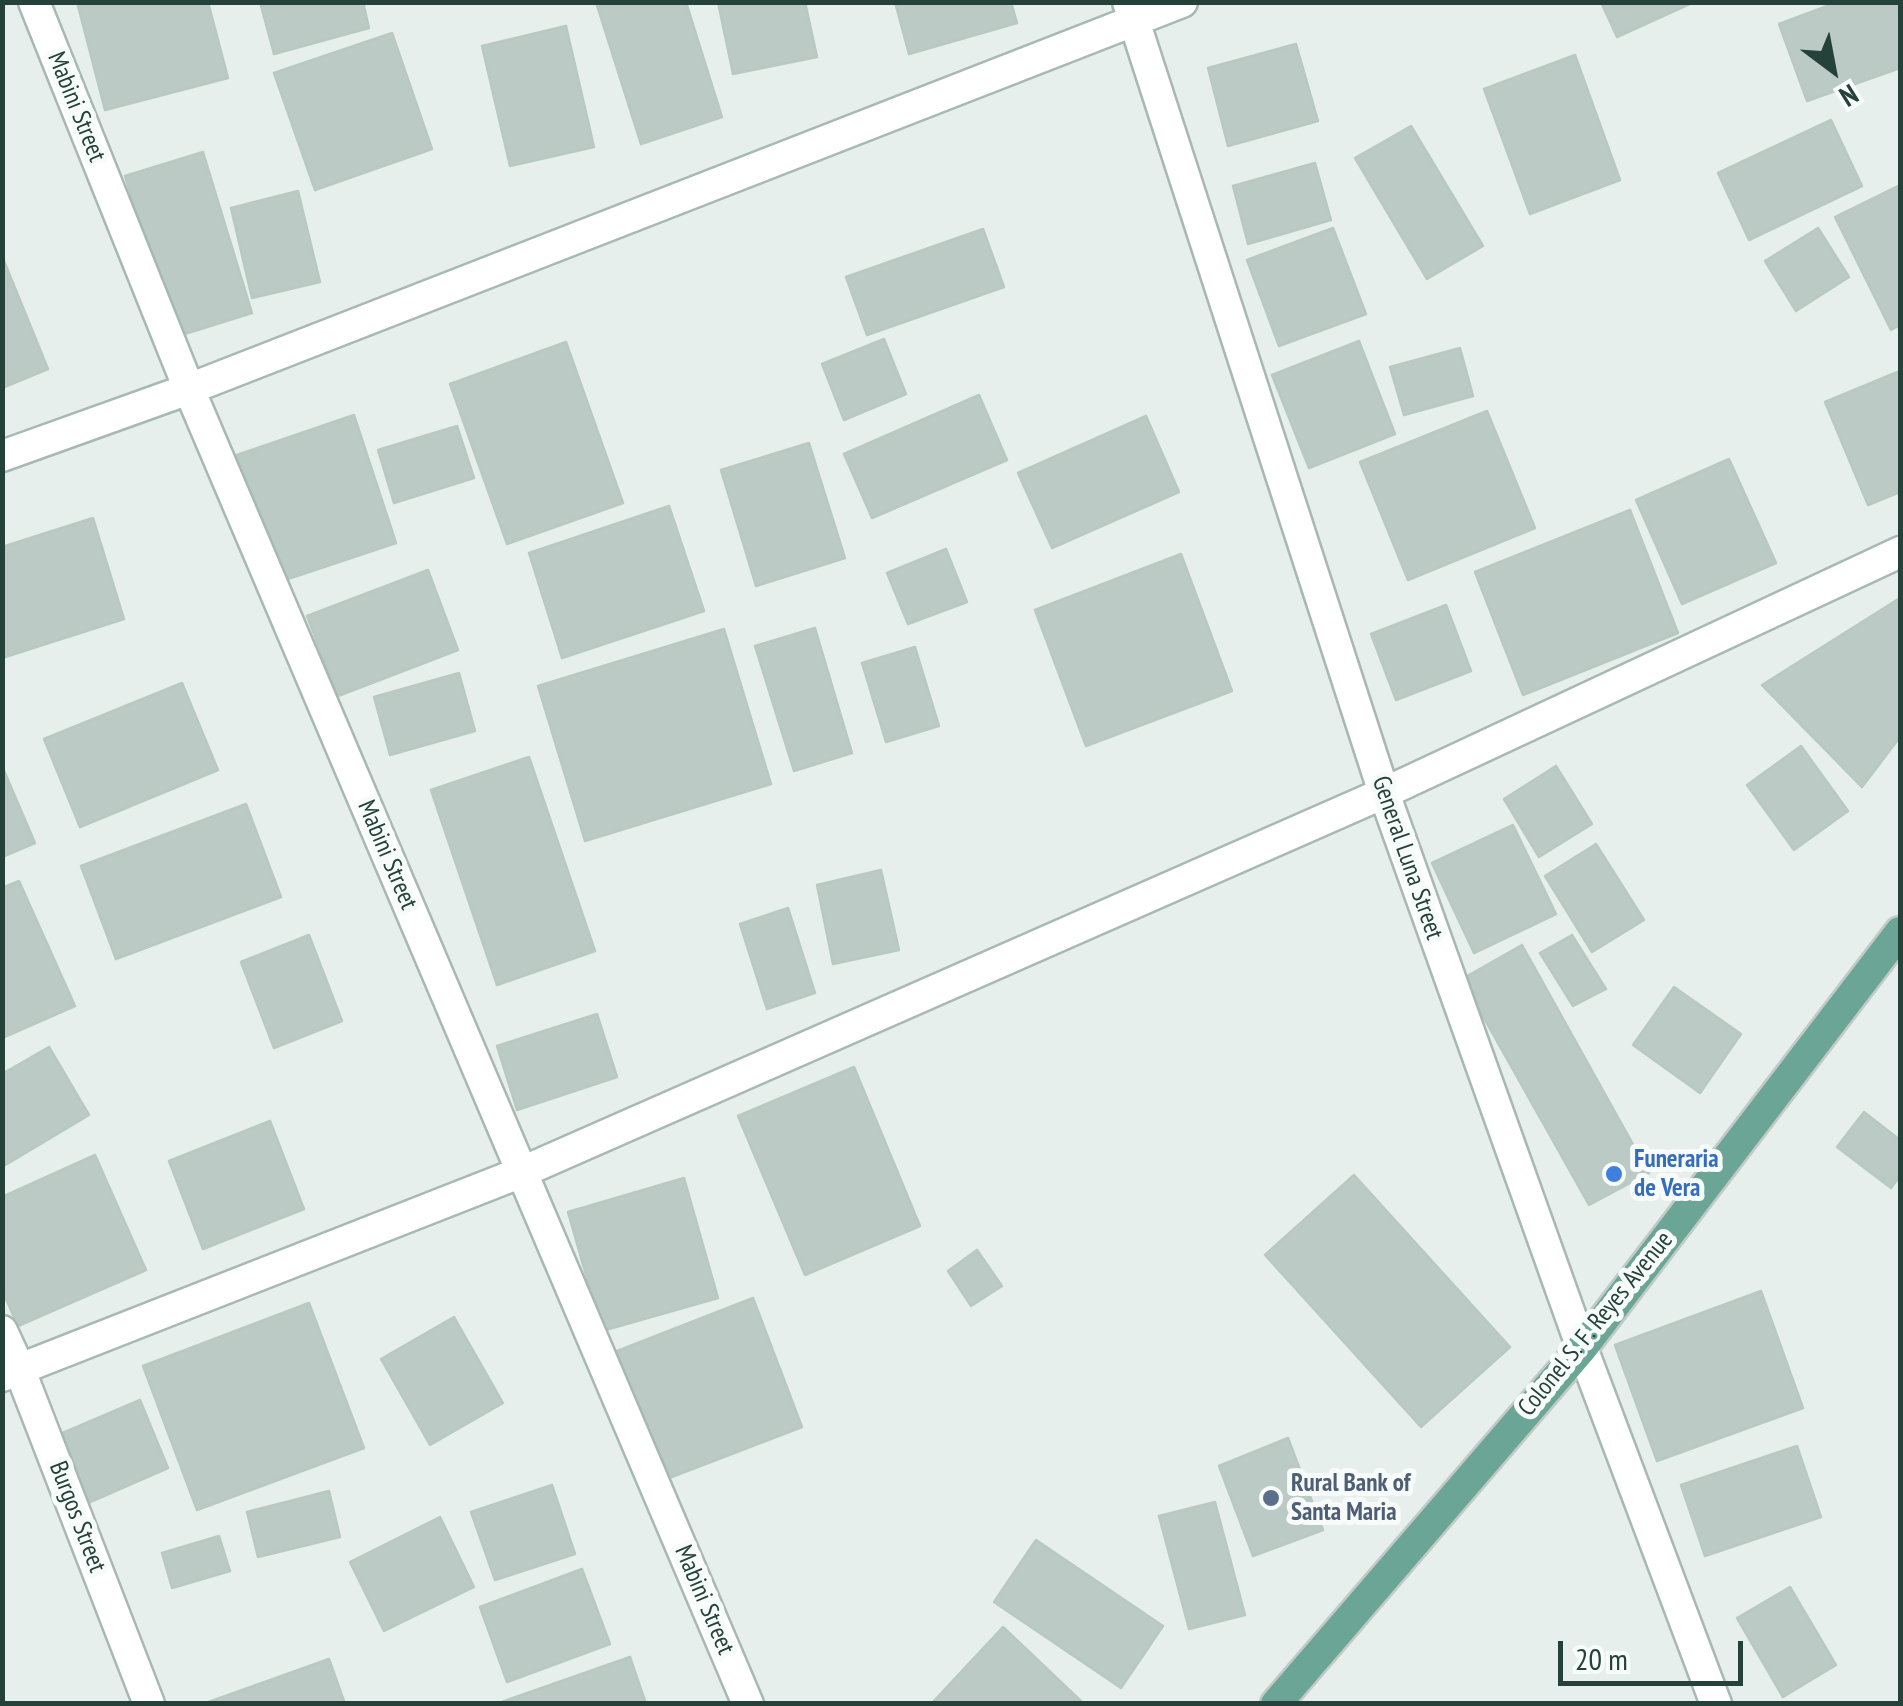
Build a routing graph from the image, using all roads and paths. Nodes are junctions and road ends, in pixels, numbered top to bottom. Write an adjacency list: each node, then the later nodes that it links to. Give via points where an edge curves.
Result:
1 (34, 2): 4 (street, Mabini Street)
2 (1182, 2): 3 (street)
3 (1131, 12): 4 (street); 7 (street, General Luna Street)
4 (190, 389): 5 (street); 9 (street, Mabini Street)
5 (2, 456)
6 (1900, 552): 7 (street)
7 (1384, 793): 9 (street); 11 (street, General Luna Street)
8 (1900, 932): 11 (main road, Colonel S. F. Reyes Avenue)
9 (522, 1172): 12 (street); 14 (street, Mabini Street)
10 (2, 1331): 12 (street, Burgos Street)
11 (1582, 1348): 15 (main road, Colonel S. F. Reyes Avenue); 16 (street, General Luna Street)
12 (11, 1372): 13 (street, Burgos Street)
13 (148, 1704)
14 (748, 1704)
15 (1276, 1704)
16 (1716, 1704)

